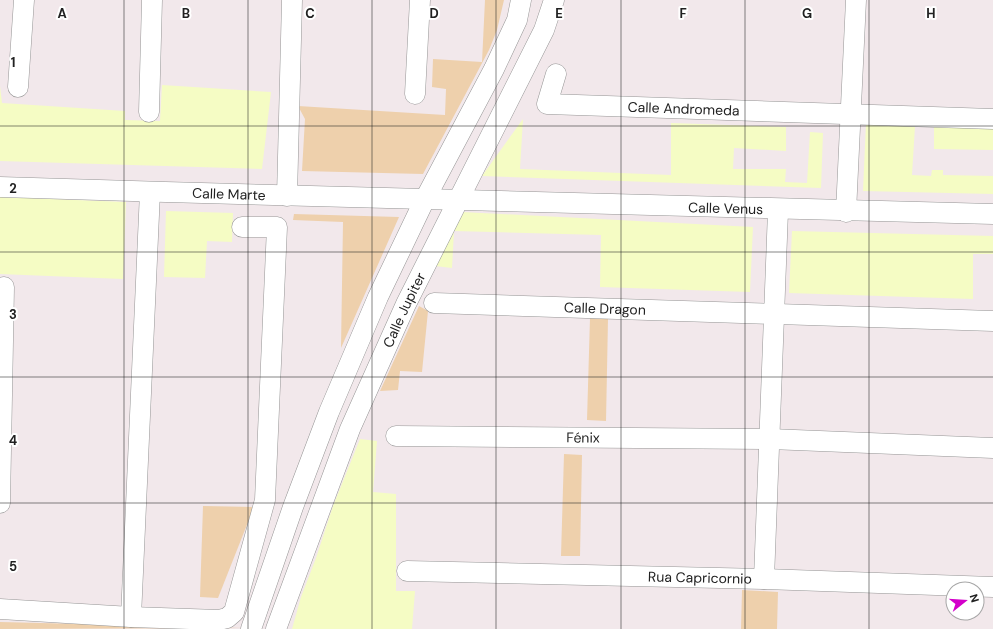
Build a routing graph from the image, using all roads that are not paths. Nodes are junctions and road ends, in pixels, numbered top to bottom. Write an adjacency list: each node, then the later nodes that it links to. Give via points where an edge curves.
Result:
1 (24, 0): 9 (street)
2 (152, 0): 11 (street)
3 (292, 0): 16 (street)
4 (420, 0): 10 (street)
5 (521, 0): 17 (street, Calle Jupiter, via 517,20 494,69)
6 (554, 0): 18 (street, Calle Jupiter, via 544,30)
7 (856, 0): 12 (street)
8 (556, 74): 12 (street, Calle Andromeda, via 547,104)
9 (18, 87)
10 (415, 94)
11 (149, 112)
12 (851, 114): 13 (street); 20 (street)
13 (993, 119)
14 (0, 187): 15 (street, Calle Marte)
15 (150, 192): 16 (street, Calle Marte); 35 (street)
16 (287, 196): 17 (street, Calle Marte)
17 (424, 200): 18 (street, Calle Marte); 36 (street, Calle Jupiter, via 378,297 329,412)
18 (458, 202): 19 (street, Calle Venus); 37 (street, Calle Jupiter, via 406,304 350,429)
19 (778, 211): 20 (street, Calle Venus); 25 (street)
20 (846, 212): 21 (street, Calle Venus)
21 (993, 214)
22 (242, 227): 35 (street, via 277,227 265,500 234,612 219,620)
23 (4, 287): 30 (street)
24 (434, 303): 25 (street, Calle Dragon)
25 (775, 315): 26 (street, Calle Dragon); 28 (street)
26 (993, 321)
27 (396, 436): 28 (street, Fénix)
28 (770, 439): 29 (street, Fénix); 32 (street)
29 (993, 448)
30 (0, 503)
31 (407, 571): 32 (street, Rua Capricornio)
32 (764, 579): 33 (street, Rua Capricornio)
33 (993, 587)
34 (0, 609): 35 (street)
35 (131, 617)
36 (251, 629)
37 (276, 629)

